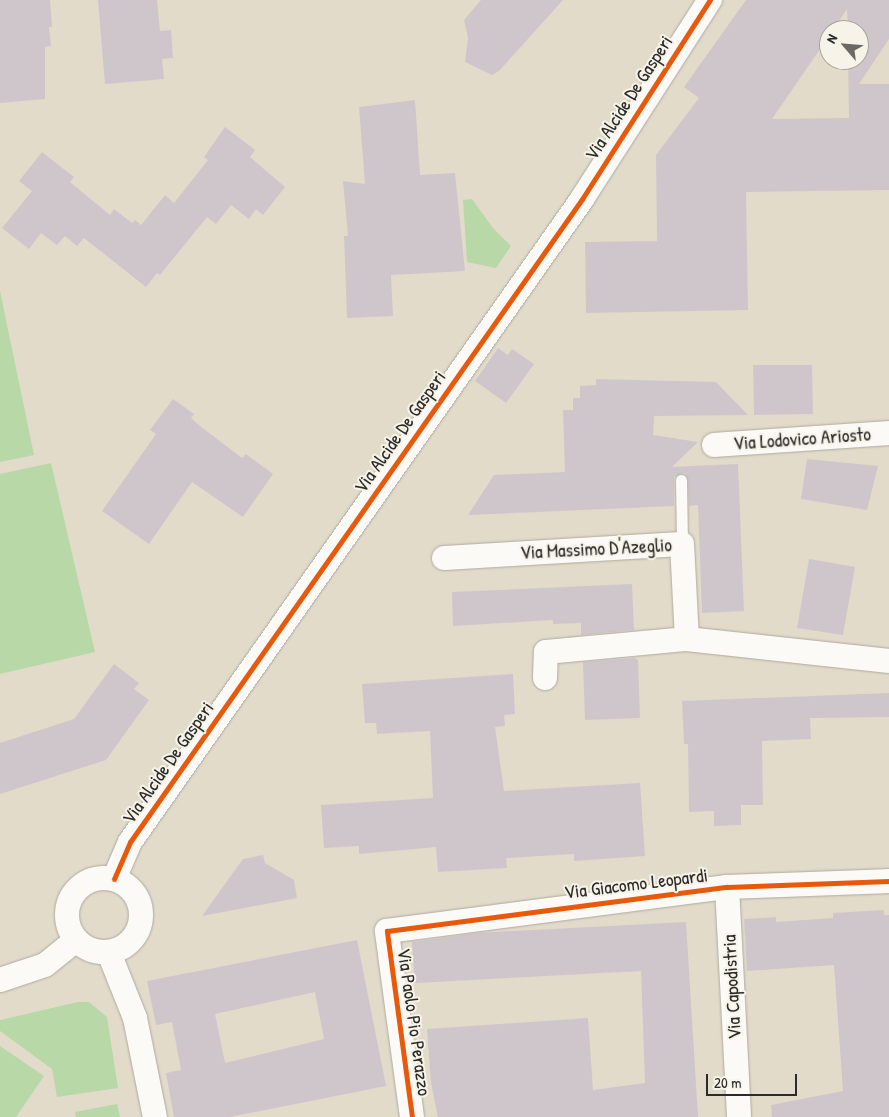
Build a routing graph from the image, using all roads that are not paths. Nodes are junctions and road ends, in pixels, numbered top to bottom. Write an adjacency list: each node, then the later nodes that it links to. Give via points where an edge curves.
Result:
1 (710, 0): 10 (street, Via Alcide De Gasperi, via 582,199 130,842)
2 (889, 433): 3 (street, Via Lodovico Ariosto)
3 (714, 445)
4 (681, 480): 5 (lane)
5 (682, 544): 6 (street, Via Massimo D'Azeglio); 7 (street, Via Massimo D'Azeglio)
6 (444, 558)
7 (687, 639): 8 (street); 9 (street, via 546,652)
8 (889, 662)
9 (545, 678)
10 (114, 879): 14 (street, via 90,880 72,895 66,918); 15 (street, via 135,894 141,918 131,941)
11 (889, 881): 12 (street, Via Giacomo Leopardi)
12 (726, 887): 13 (street, Via Giacomo Leopardi); 19 (street, Via Capodistria)
13 (387, 931): 18 (street, Via Paolo Pio Perazzo)
14 (76, 940): 15 (street, via 96,952); 16 (street, via 45,965)
15 (109, 953): 17 (street, via 135,1018)
16 (0, 980)
17 (155, 1117)
18 (412, 1117)
19 (739, 1117)

